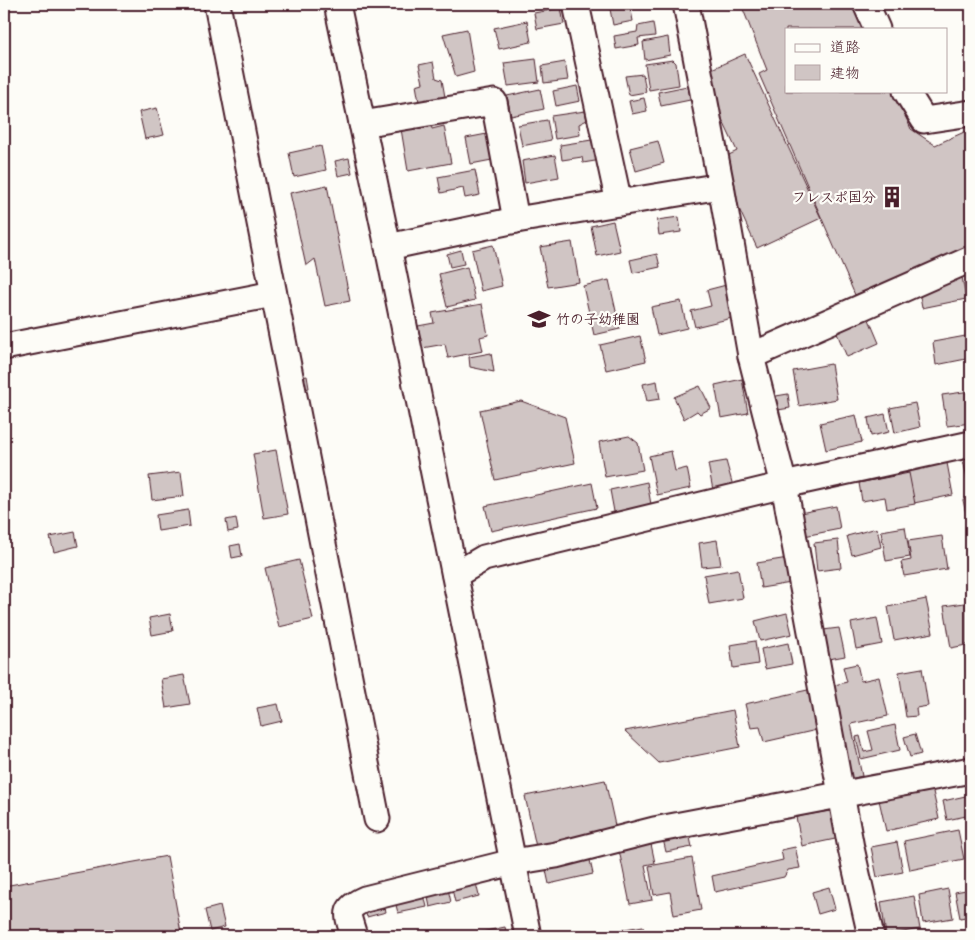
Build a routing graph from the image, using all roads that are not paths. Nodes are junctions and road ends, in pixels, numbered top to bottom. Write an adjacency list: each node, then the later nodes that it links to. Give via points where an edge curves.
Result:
1 (217, 4): 15 (street)
2 (337, 4): 9 (street)
3 (576, 4): 11 (street)
4 (686, 4): 10 (street)
5 (866, 4): 6 (street)
6 (877, 28)
7 (907, 92): 8 (street, via 924,120)
8 (971, 113)
9 (362, 124): 12 (street, via 494,102); 13 (street)
10 (721, 186): 11 (street); 17 (street)
11 (619, 202): 12 (street)
12 (516, 220): 13 (street)
13 (388, 247): 20 (street)
14 (971, 259): 17 (street)
15 (273, 294): 16 (street); 23 (street)
16 (4, 348)
17 (751, 356): 19 (street)
18 (971, 444): 19 (street)
19 (784, 485): 20 (street, via 484,558); 22 (street)
20 (455, 575): 24 (street)
21 (971, 770): 22 (street)
22 (842, 795): 24 (street, via 654,830 556,855); 27 (street)
23 (376, 819)
24 (513, 862): 25 (street, via 365,898 354,904 348,914); 26 (street)
25 (354, 936)
26 (528, 936)
27 (870, 936)

